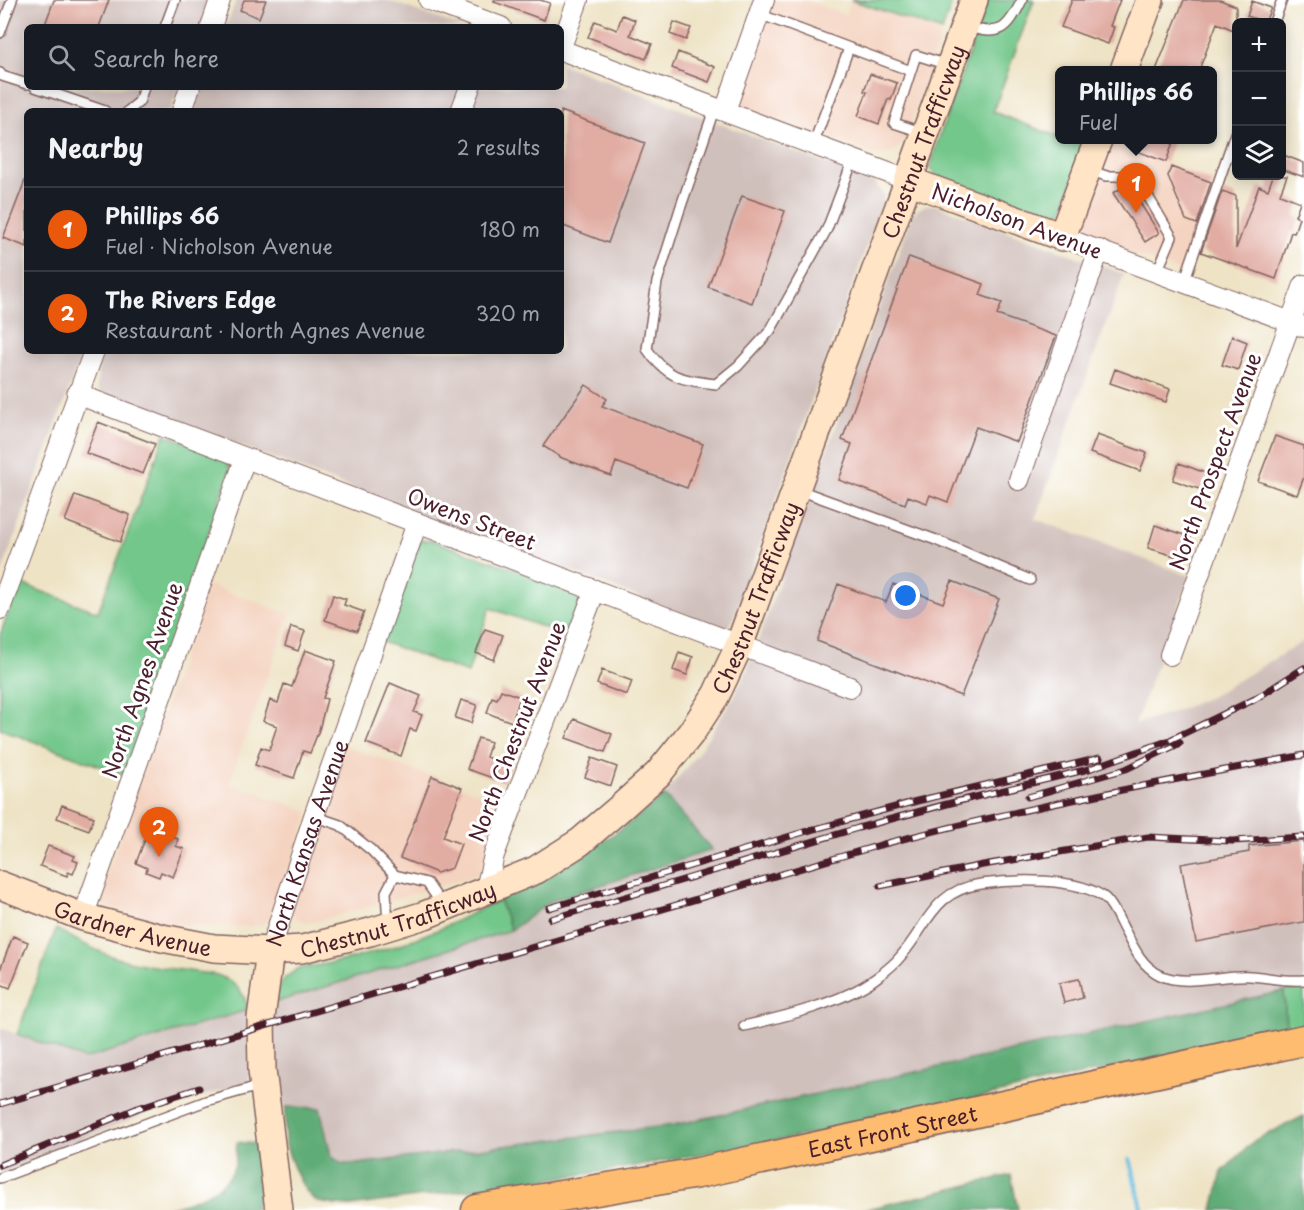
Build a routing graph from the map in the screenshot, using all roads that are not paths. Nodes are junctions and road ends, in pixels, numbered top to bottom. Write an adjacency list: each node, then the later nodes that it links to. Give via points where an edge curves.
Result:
1 (12, 0): 16 (lane)
2 (175, 0): 12 (lane)
3 (220, 0): 13 (street)
4 (429, 0): 14 (street)
5 (578, 0): 17 (street)
6 (974, 0): 15 (street, Chestnut Trafficway)
7 (1022, 0): 15 (lane, via 1013,19 999,30 987,32)
8 (1150, 0): 21 (street)
9 (1282, 0): 11 (lane)
10 (762, 7): 18 (lane); 33 (street)
11 (1275, 18)
12 (166, 24)
13 (212, 24)
14 (492, 24)
15 (965, 26): 20 (street, Chestnut Trafficway)
16 (0, 33)
17 (564, 40)
18 (849, 48): 22 (lane); 37 (lane)
19 (564, 49): 33 (street, Nicholson Avenue)
20 (951, 66): 22 (lane, via 916,55); 34 (street, Chestnut Trafficway)
21 (1125, 66)
22 (911, 71): 34 (lane, via 894,123)
23 (0, 73): 24 (lane)
24 (24, 83)
25 (44, 90): 29 (lane)
26 (143, 90): 30 (lane, via 139,102)
27 (189, 90): 31 (street)
28 (469, 90): 32 (street)
29 (96, 108)
30 (132, 108)
31 (183, 108)
32 (462, 108)
33 (720, 109): 37 (street, Nicholson Avenue); 38 (lane, via 680,209 657,282 647,349 657,363 681,379 716,384 770,332 827,229)
34 (926, 134): 40 (street, Chestnut Trafficway)
35 (1232, 143): 44 (lane)
36 (1097, 144): 39 (street)
37 (813, 145): 38 (street, Nicholson Avenue)
38 (853, 160): 40 (street, Nicholson Avenue)
39 (1087, 170): 41 (street); 43 (lane, via 1107,176 1136,176 1172,237)
40 (910, 181): 41 (street, Nicholson Avenue); 51 (street, Chestnut Trafficway)
41 (1062, 237): 42 (street, Nicholson Avenue)
42 (1099, 250): 43 (street, Nicholson Avenue); 50 (street)
43 (1157, 272): 44 (street, Nicholson Avenue)
44 (1184, 282): 46 (street, Nicholson Avenue)
45 (1304, 285): 46 (street, North Prospect Avenue)
46 (1297, 325): 57 (street, North Prospect Avenue)
47 (93, 354): 48 (street)
48 (77, 394): 49 (street, Owens Street); 55 (street)
49 (245, 459): 52 (street, Owens Street); 64 (street, North Agnes Avenue)
50 (1019, 480)
51 (796, 489): 53 (lane, via 936,540); 56 (street, Chestnut Trafficway)
52 (417, 523): 54 (street, Owens Street); 59 (street, North Kansas Avenue)
53 (1030, 580)
54 (595, 590): 56 (street, Owens Street); 62 (street, North Chestnut Avenue, via 494,855)
55 (0, 609)
56 (739, 646): 58 (street, Owens Street); 62 (street, Chestnut Trafficway, via 716,695 658,774 580,842 536,870)
57 (1170, 655)
58 (850, 687)
59 (314, 816): 60 (lane, via 340,825); 66 (street, North Kansas Avenue)
60 (395, 875): 63 (lane, via 427,883); 65 (lane, via 386,892)
61 (0, 885): 64 (street, Gardner Avenue)
62 (486, 889): 63 (street, Chestnut Trafficway)
63 (443, 907): 65 (street, Chestnut Trafficway)
64 (83, 917): 66 (street, Gardner Avenue, via 214,948)
65 (388, 926): 66 (street, Chestnut Trafficway, via 302,949)
66 (270, 951): 70 (street, North Kansas Avenue, via 261,1018)
67 (1304, 980): 68 (lane, via 1275,981 1250,976 1181,979 1159,975 1142,960 1106,899 1084,886 1012,881 979,884 952,893 932,910 900,958 874,980 792,1014)
68 (744, 1026)
69 (1304, 1040): 73 (main road, East Front Street, via 698,1173)
70 (264, 1084): 71 (lane, via 206,1101); 72 (street, North Kansas Avenue)
71 (0, 1178)
72 (279, 1210)
73 (477, 1210)

